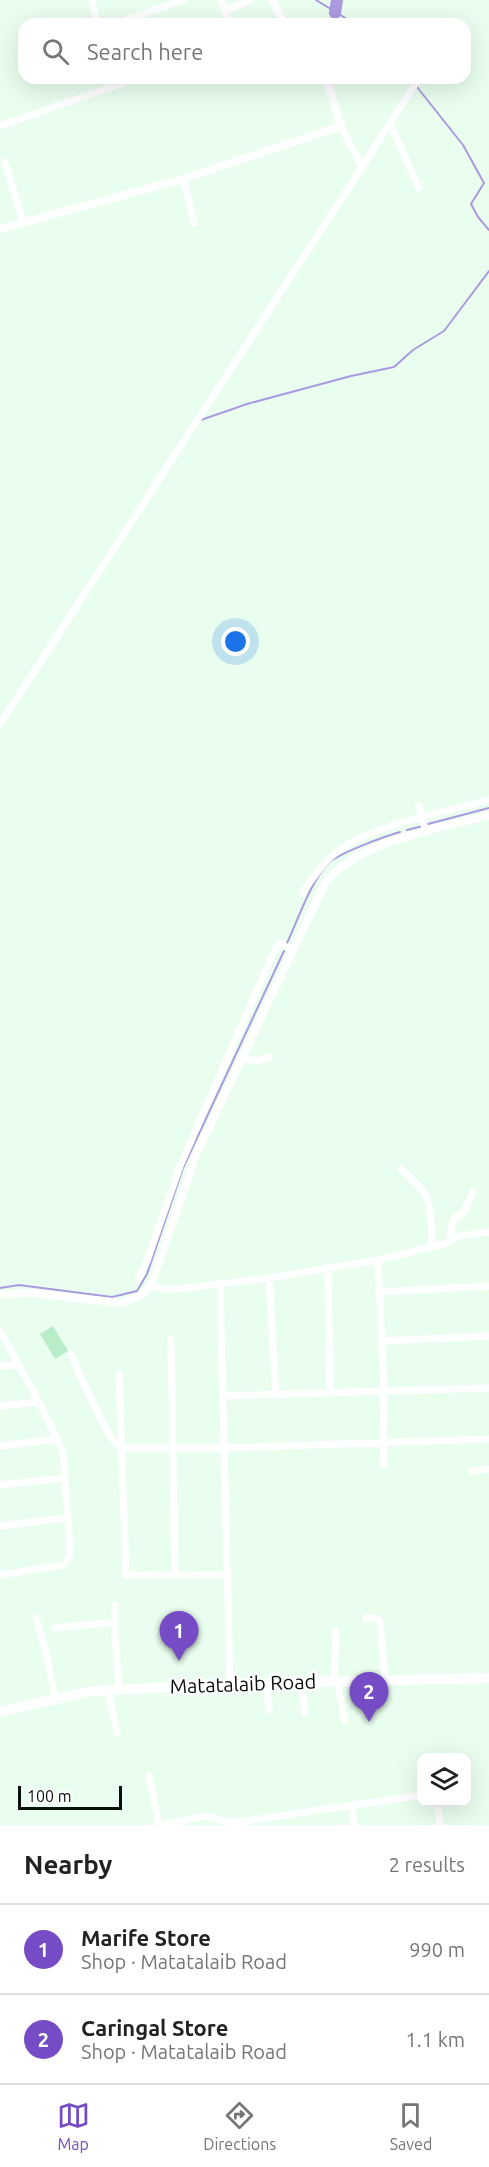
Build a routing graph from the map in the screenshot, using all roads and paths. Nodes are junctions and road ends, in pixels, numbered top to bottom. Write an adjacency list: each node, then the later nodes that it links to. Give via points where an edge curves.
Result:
1 (92, 0): 7 (street)
2 (183, 0): 8 (street)
3 (221, 0): 6 (street)
4 (250, 0): 6 (street)
5 (272, 0): 10 (street)
6 (225, 11): 9 (street)
7 (96, 18)
8 (135, 18)
9 (227, 18)
10 (282, 18)
11 (120, 84): 15 (street)
12 (328, 84): 16 (street)
13 (415, 84): 14 (street)
14 (390, 124): 18 (street); 20 (street)
15 (0, 126)
16 (341, 126): 18 (street); 19 (street)
17 (5, 162): 21 (street)
18 (362, 167): 24 (street)
19 (183, 179): 21 (street); 22 (street)
20 (419, 188)
21 (23, 222): 23 (street)
22 (194, 223)
23 (0, 229)
24 (0, 724)
25 (489, 800): 28 (street)
26 (419, 805): 28 (street)
27 (489, 815): 30 (street)
28 (422, 817): 29 (street); 30 (street)
29 (401, 824): 31 (street); 32 (street, via 342,848 319,868)
30 (426, 833): 31 (street)
31 (405, 838): 33 (street, via 368,850 336,870 319,893)
32 (302, 893)
33 (292, 950): 35 (street); 44 (street, via 279,943 272,956 180,1166)
34 (268, 1057): 35 (street, via 258,1061)
35 (241, 1059): 45 (street, via 196,1155)
36 (401, 1169): 40 (street, via 427,1195)
37 (473, 1192): 39 (street, via 463,1213 452,1224)
38 (489, 1232): 39 (street)
39 (450, 1241): 40 (street)
40 (432, 1246): 41 (street)
41 (378, 1260): 42 (street); 48 (street)
42 (328, 1267): 43 (street); 61 (street)
43 (269, 1278): 46 (street); 60 (street)
44 (138, 1279)
45 (151, 1285): 46 (street, via 162,1289); 49 (street, via 140,1296 120,1303 33,1293)
46 (220, 1285): 62 (street)
47 (489, 1286): 48 (street)
48 (379, 1292): 53 (street)
49 (0, 1294)
50 (0, 1331): 55 (street)
51 (489, 1336): 53 (street)
52 (171, 1339): 69 (street)
53 (381, 1341): 59 (street)
54 (71, 1354): 70 (street)
55 (18, 1365): 56 (street); 63 (street)
56 (0, 1366)
57 (119, 1374): 70 (street)
58 (489, 1389): 59 (street)
59 (384, 1390): 61 (street); 67 (street)
60 (276, 1394): 61 (street); 62 (street)
61 (330, 1394)
62 (223, 1396): 71 (street)
63 (39, 1402): 64 (street); 66 (street)
64 (0, 1406)
65 (489, 1439): 67 (street)
66 (57, 1440): 68 (street); 75 (street, via 63,1452)
67 (382, 1442): 71 (street); 72 (street)
68 (0, 1446)
69 (173, 1447): 70 (street); 71 (street); 80 (street)
70 (121, 1448): 80 (street, via 126,1574)
71 (224, 1448): 81 (street)
72 (384, 1465)
73 (489, 1469): 74 (street)
74 (471, 1471)
75 (64, 1478): 76 (street); 77 (street)
76 (0, 1485)
77 (66, 1518): 78 (street); 79 (street, via 69,1558 64,1565)
78 (0, 1526)
79 (0, 1575)
80 (175, 1575): 81 (street)
81 (229, 1575): 92 (street)
82 (115, 1605): 85 (street)
83 (36, 1618): 96 (street)
84 (366, 1618): 89 (street, via 380,1621)
85 (115, 1622): 86 (street); 94 (street)
86 (55, 1628)
87 (336, 1630): 90 (street)
88 (489, 1678): 89 (main road, Matatalaib Road)
89 (385, 1680): 90 (main road, Matatalaib Road)
90 (335, 1681): 91 (main road, Matatalaib Road); 100 (street)
91 (301, 1682): 93 (main road, Matatalaib Road); 99 (street)
92 (230, 1684): 93 (main road, Matatalaib Road); 94 (main road, Matatalaib Road)
93 (266, 1684): 97 (street)
94 (119, 1689): 95 (main road, Matatalaib Road)
95 (108, 1690): 96 (main road, Matatalaib Road); 101 (street)
96 (55, 1699): 98 (main road, Matatalaib Road)
97 (269, 1710)
98 (0, 1712)
99 (304, 1713)
100 (345, 1722)
101 (117, 1733)
102 (149, 1776): 107 (street)
103 (417, 1796): 104 (street)
104 (352, 1806): 106 (street); 108 (street)
105 (438, 1807): 109 (street)
106 (230, 1824): 107 (street, via 207,1816)
107 (160, 1825)
108 (354, 1825)
109 (440, 1825)

